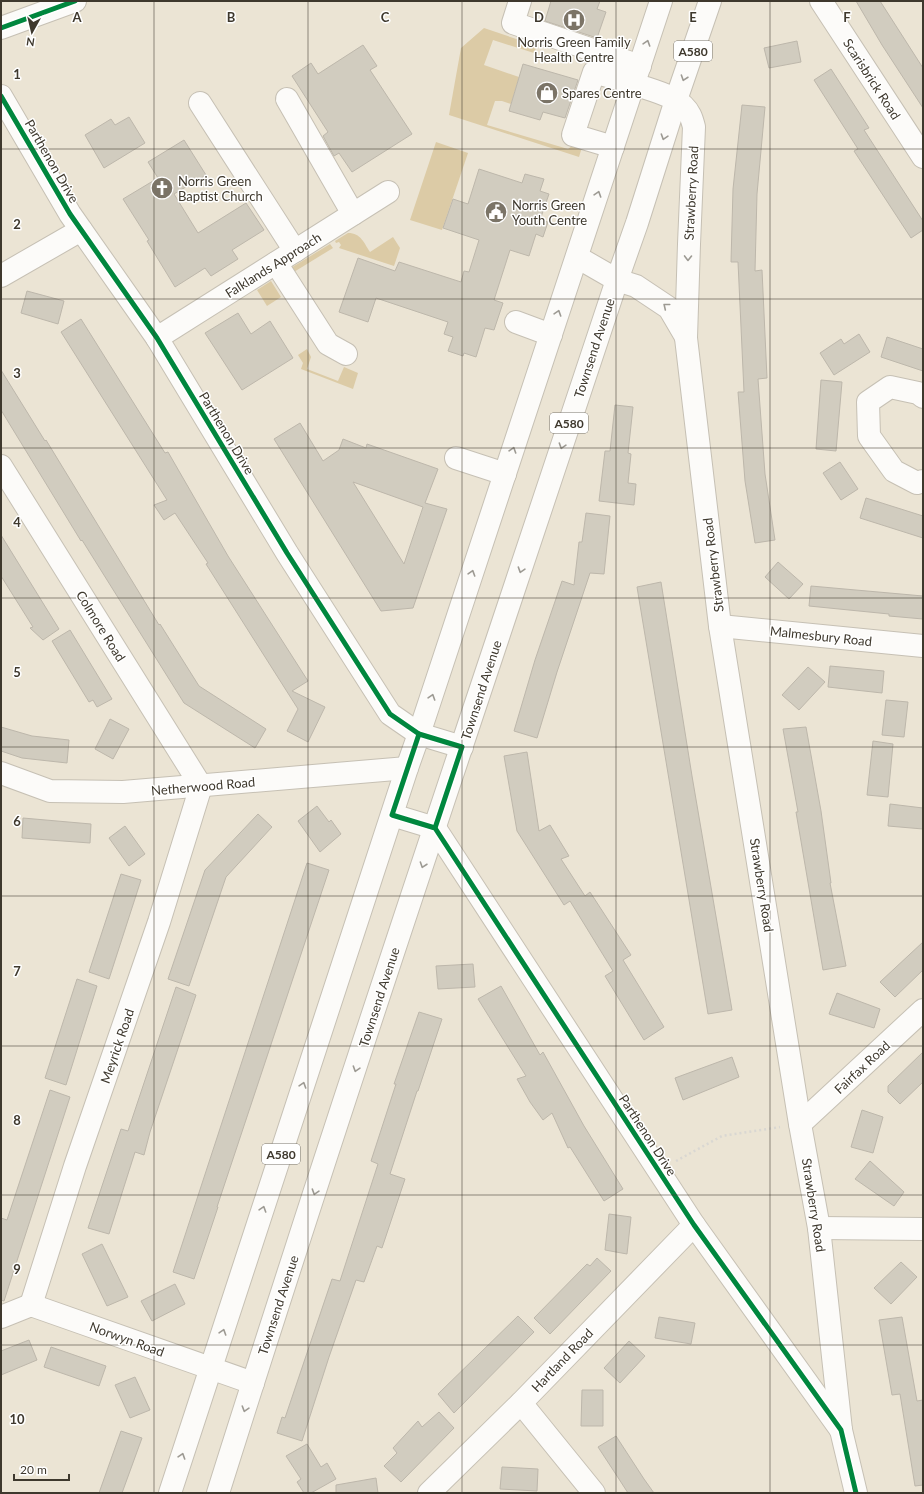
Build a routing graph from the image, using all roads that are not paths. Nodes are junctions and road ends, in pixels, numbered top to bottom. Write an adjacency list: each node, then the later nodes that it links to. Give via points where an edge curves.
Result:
1 (75, 1): 6 (street)
2 (520, 1): 7 (street, via 513,23)
3 (661, 1): 7 (street, A580, one-way to 3)
4 (710, 1): 10 (street, Townsend Avenue / A580, one-way to 10)
5 (821, 1): 13 (street, Scarisbrick Road)
6 (1, 28)
7 (637, 75): 10 (street, Strawberry Road); 12 (street, A580); 12 (street, via 594,72 573,135)
8 (1, 96): 16 (street, Parthenon Drive)
9 (287, 98): 15 (street)
10 (676, 100): 21 (street, Townsend Avenue / A580, one-way to 21); 25 (street, Strawberry Road, one-way to 25, via 685,106 694,127)
11 (200, 103): 17 (street)
12 (613, 147): 18 (street, A580, one-way to 12)
13 (923, 157)
14 (388, 192): 15 (street, Falklands Approach)
15 (353, 214): 17 (street, Falklands Approach)
16 (81, 230): 20 (street); 24 (street, Parthenon Drive)
17 (295, 251): 19 (street, Falklands Approach)
18 (577, 257): 21 (street, Strawberry Road); 23 (street, A580, one-way to 18)
19 (276, 263): 24 (street, Falklands Approach); 26 (street, via 328,344)
20 (1, 276)
21 (617, 280): 25 (street, Strawberry Road, one-way to 21, via 670,308 636,286); 35 (street, Townsend Avenue / A580, one-way to 35)
22 (516, 322): 23 (street)
23 (551, 334): 30 (street, A580, one-way to 23)
24 (157, 338): 34 (street, Parthenon Drive, via 287,553 390,714)
25 (686, 338): 32 (street, Strawberry Road)
26 (346, 354)
27 (923, 396): 31 (street, via 890,387 868,402 869,436 894,471 917,483)
28 (456, 458): 30 (street)
29 (1, 466): 38 (street, Colmore Road)
30 (505, 474): 34 (street, A580, one-way to 30)
31 (923, 481)
32 (720, 626): 33 (street, Malmesbury Road); 42 (street, Strawberry Road)
33 (923, 646)
34 (419, 734): 35 (street, Parthenon Drive); 36 (street, A580)
35 (462, 747): 40 (street, Townsend Avenue / A580)
36 (407, 768): 38 (street, Netherwood Road); 39 (street, A580)
37 (1, 773): 38 (street, Netherwood Road, via 50,791 123,792)
38 (201, 786): 46 (street, Meyrick Road, via 159,922 75,1166)
39 (392, 814): 40 (street); 48 (street, A580, one-way to 39)
40 (435, 828): 43 (street, Parthenon Drive); 49 (street, Townsend Avenue / A580, one-way to 49)
41 (923, 1010): 42 (street, Fairfax Road)
42 (800, 1124): 44 (street, Strawberry Road)
43 (694, 1225): 50 (street, Hartland Road); 51 (street, Parthenon Drive)
44 (819, 1228): 45 (street); 51 (street, Strawberry Road)
45 (923, 1229)
46 (31, 1305): 47 (street); 48 (street, Norwyn Road)
47 (1, 1317)
48 (210, 1369): 49 (street, Norwyn Road); 52 (street, A580, one-way to 48)
49 (253, 1383): 53 (street, Townsend Avenue / A580, one-way to 53)
50 (521, 1403): 54 (street, Hartland Road); 55 (street)
51 (842, 1430): 56 (street, Parthenon Drive)
52 (170, 1493)
53 (219, 1493)
54 (429, 1493)
55 (594, 1493)
56 (856, 1493)

